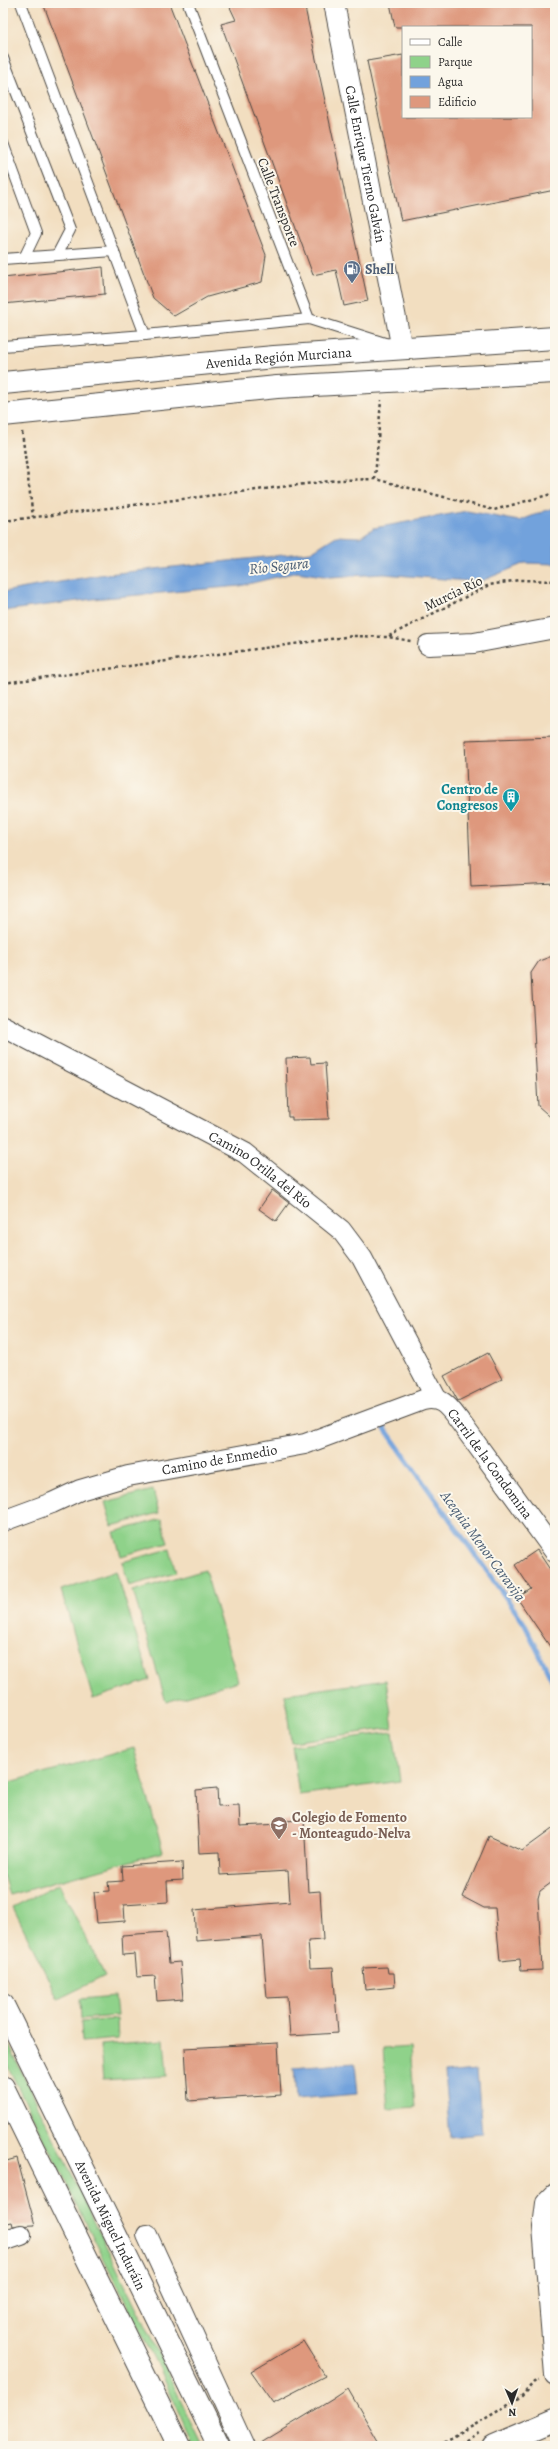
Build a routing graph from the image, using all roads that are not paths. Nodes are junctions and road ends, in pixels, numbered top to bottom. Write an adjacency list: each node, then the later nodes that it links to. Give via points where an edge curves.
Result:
1 (21, 3): 6 (lane)
2 (188, 3): 10 (lane, Calle Transporte)
3 (334, 3): 14 (street, Calle Enrique Tierno Galván)
4 (3, 58): 7 (lane, via 70,230)
5 (3, 143): 8 (lane, via 36,233)
6 (114, 251): 7 (lane); 11 (lane)
7 (58, 255): 8 (lane)
8 (24, 258): 9 (lane)
9 (3, 259)
10 (309, 319): 11 (lane); 14 (lane)
11 (145, 335): 13 (lane)
12 (555, 338): 14 (main road, Avenida Región Murciana)
13 (3, 346)
14 (402, 349): 16 (main road, Avenida Región Murciana, via 152,368)
15 (555, 372): 17 (main road, Avenida Región Murciana, via 382,380 198,394)
16 (3, 383)
17 (11, 414)
18 (555, 628): 19 (street, via 474,643)
19 (428, 645)
20 (3, 1026): 21 (street, Camino Orilla del Río, via 245,1153 341,1230 352,1241 362,1258)
21 (436, 1398): 22 (street, Camino de Enmedio, via 423,1400 305,1444 154,1470 104,1482); 23 (street, Carril de la Condomina, via 445,1403 461,1423)
22 (3, 1520)
23 (555, 1552)
24 (3, 2005): 31 (main road, Avenida Miguel Induráin)
25 (3, 2087): 30 (main road)
26 (555, 2194): 28 (street, via 546,2203 543,2227)
27 (147, 2234): 32 (street)
28 (548, 2378)
29 (555, 2420): 33 (main road)
30 (179, 2446)
31 (219, 2446)
32 (244, 2446)
33 (494, 2446)

